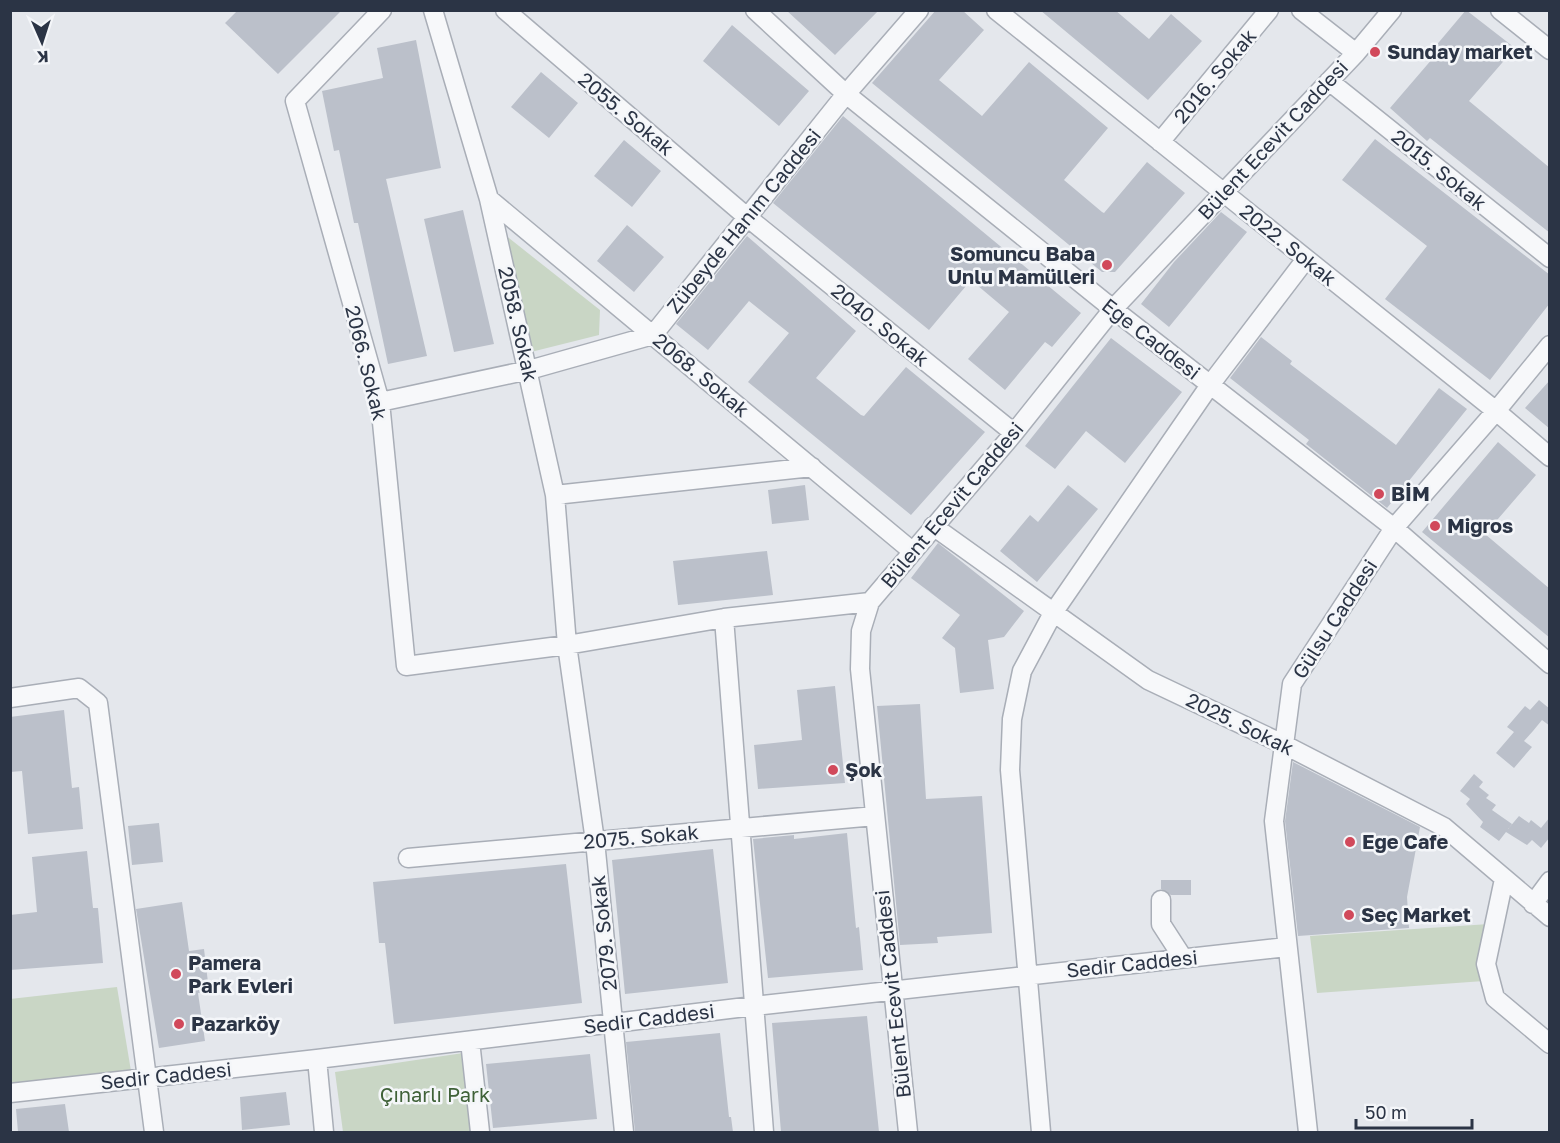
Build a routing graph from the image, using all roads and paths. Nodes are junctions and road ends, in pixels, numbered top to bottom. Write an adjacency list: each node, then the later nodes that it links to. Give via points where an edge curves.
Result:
1 (433, 10): 17 (street, 2058. Sokak)
2 (505, 10): 18 (street, 2055. Sokak)
3 (755, 10): 14 (street, Ege Caddesi)
4 (919, 10): 14 (street, Zübeyde Hanım Caddesi)
5 (996, 10): 15 (street, 2022. Sokak)
6 (1269, 10): 15 (street, 2016. Sokak)
7 (1301, 10): 12 (street)
8 (1392, 10): 12 (street, Bülent Ecevit Caddesi)
9 (1500, 10): 11 (street)
10 (371, 14): 26 (street, 2066. Sokak, via 295,102)
11 (1550, 50)
12 (1356, 53): 13 (street, Bülent Ecevit Caddesi)
13 (1329, 81): 16 (street, Bülent Ecevit Caddesi); 19 (street, 2015. Sokak)
14 (846, 94): 18 (street, Zübeyde Hanım Caddesi); 21 (street, Ege Caddesi)
15 (1160, 142): 16 (street, 2022. Sokak)
16 (1224, 193): 20 (street, 2022. Sokak); 21 (street, Bülent Ecevit Caddesi)
17 (489, 199): 22 (street, 2068. Sokak); 24 (street, 2058. Sokak)
18 (747, 217): 22 (street, Zübeyde Hanım Caddesi); 28 (street, 2040. Sokak)
19 (1550, 258)
20 (1306, 259): 25 (street); 27 (street, 2022. Sokak)
21 (1113, 309): 25 (street, Ege Caddesi); 28 (street, Bülent Ecevit Caddesi)
22 (653, 335): 24 (street); 30 (street, 2068. Sokak)
23 (1550, 345): 27 (street, Gülsu Caddesi)
24 (529, 370): 26 (street); 31 (street, 2058. Sokak)
25 (1210, 385): 33 (street, Ege Caddesi); 36 (street)
26 (380, 402): 38 (street, 2066. Sokak, via 406,666)
27 (1496, 411): 29 (street, 2022. Sokak); 33 (street, Gülsu Caddesi)
28 (1014, 433): 32 (street, Bülent Ecevit Caddesi)
29 (1550, 457)
30 (812, 467): 31 (street); 34 (street, 2068. Sokak)
31 (555, 495): 38 (street, 2058. Sokak)
32 (933, 526): 34 (street, Bülent Ecevit Caddesi); 36 (street, 2025. Sokak)
33 (1394, 528): 39 (street, Ege Caddesi); 41 (street, Gülsu Caddesi, via 1292,684)
34 (912, 551): 35 (street, Bülent Ecevit Caddesi)
35 (870, 602): 37 (street); 42 (street, Bülent Ecevit Caddesi, via 861,631 860,669)
36 (1053, 613): 41 (street, 2025. Sokak, via 1148,680); 53 (street, via 1022,671 1012,719 1010,770)
37 (724, 618): 38 (street); 43 (street)
38 (567, 645): 44 (street, 2079. Sokak)
39 (1550, 664)
40 (10, 698): 60 (street, via 79,688 98,703)
41 (1283, 744): 46 (street, 2025. Sokak, via 1444,827); 51 (street, Gülsu Caddesi, via 1274,821)
42 (875, 816): 43 (street, 2075. Sokak); 54 (street, Bülent Ecevit Caddesi)
43 (741, 828): 44 (street, 2075. Sokak); 55 (street)
44 (595, 842): 45 (street, 2075. Sokak); 56 (street, 2079. Sokak)
45 (408, 858)
46 (1504, 879): 49 (street, 2025. Sokak); 58 (street, via 1485,964 1495,998)
47 (1550, 881): 49 (street)
48 (1161, 900): 52 (street, via 1161,924)
49 (1533, 904): 50 (street, 2025. Sokak)
50 (1550, 917)
51 (1287, 947): 52 (street, Sedir Caddesi); 69 (street, Gülsu Caddesi)
52 (1183, 958): 53 (street, Sedir Caddesi)
53 (1027, 975): 54 (street, Sedir Caddesi); 68 (street)
54 (893, 990): 55 (street, Sedir Caddesi); 67 (street, Bülent Ecevit Caddesi)
55 (754, 1006): 56 (street, Sedir Caddesi); 66 (street)
56 (613, 1024): 57 (street, Sedir Caddesi); 65 (street, 2079. Sokak)
57 (470, 1041): 59 (street, Sedir Caddesi); 64 (street)
58 (1550, 1044)
59 (317, 1059): 60 (street, Sedir Caddesi); 63 (street)
60 (148, 1078): 61 (street, Sedir Caddesi); 62 (street)
61 (10, 1093)
62 (154, 1132)
63 (324, 1132)
64 (480, 1132)
65 (624, 1132)
66 (764, 1132)
67 (908, 1132)
68 (1041, 1132)
69 (1308, 1132)

